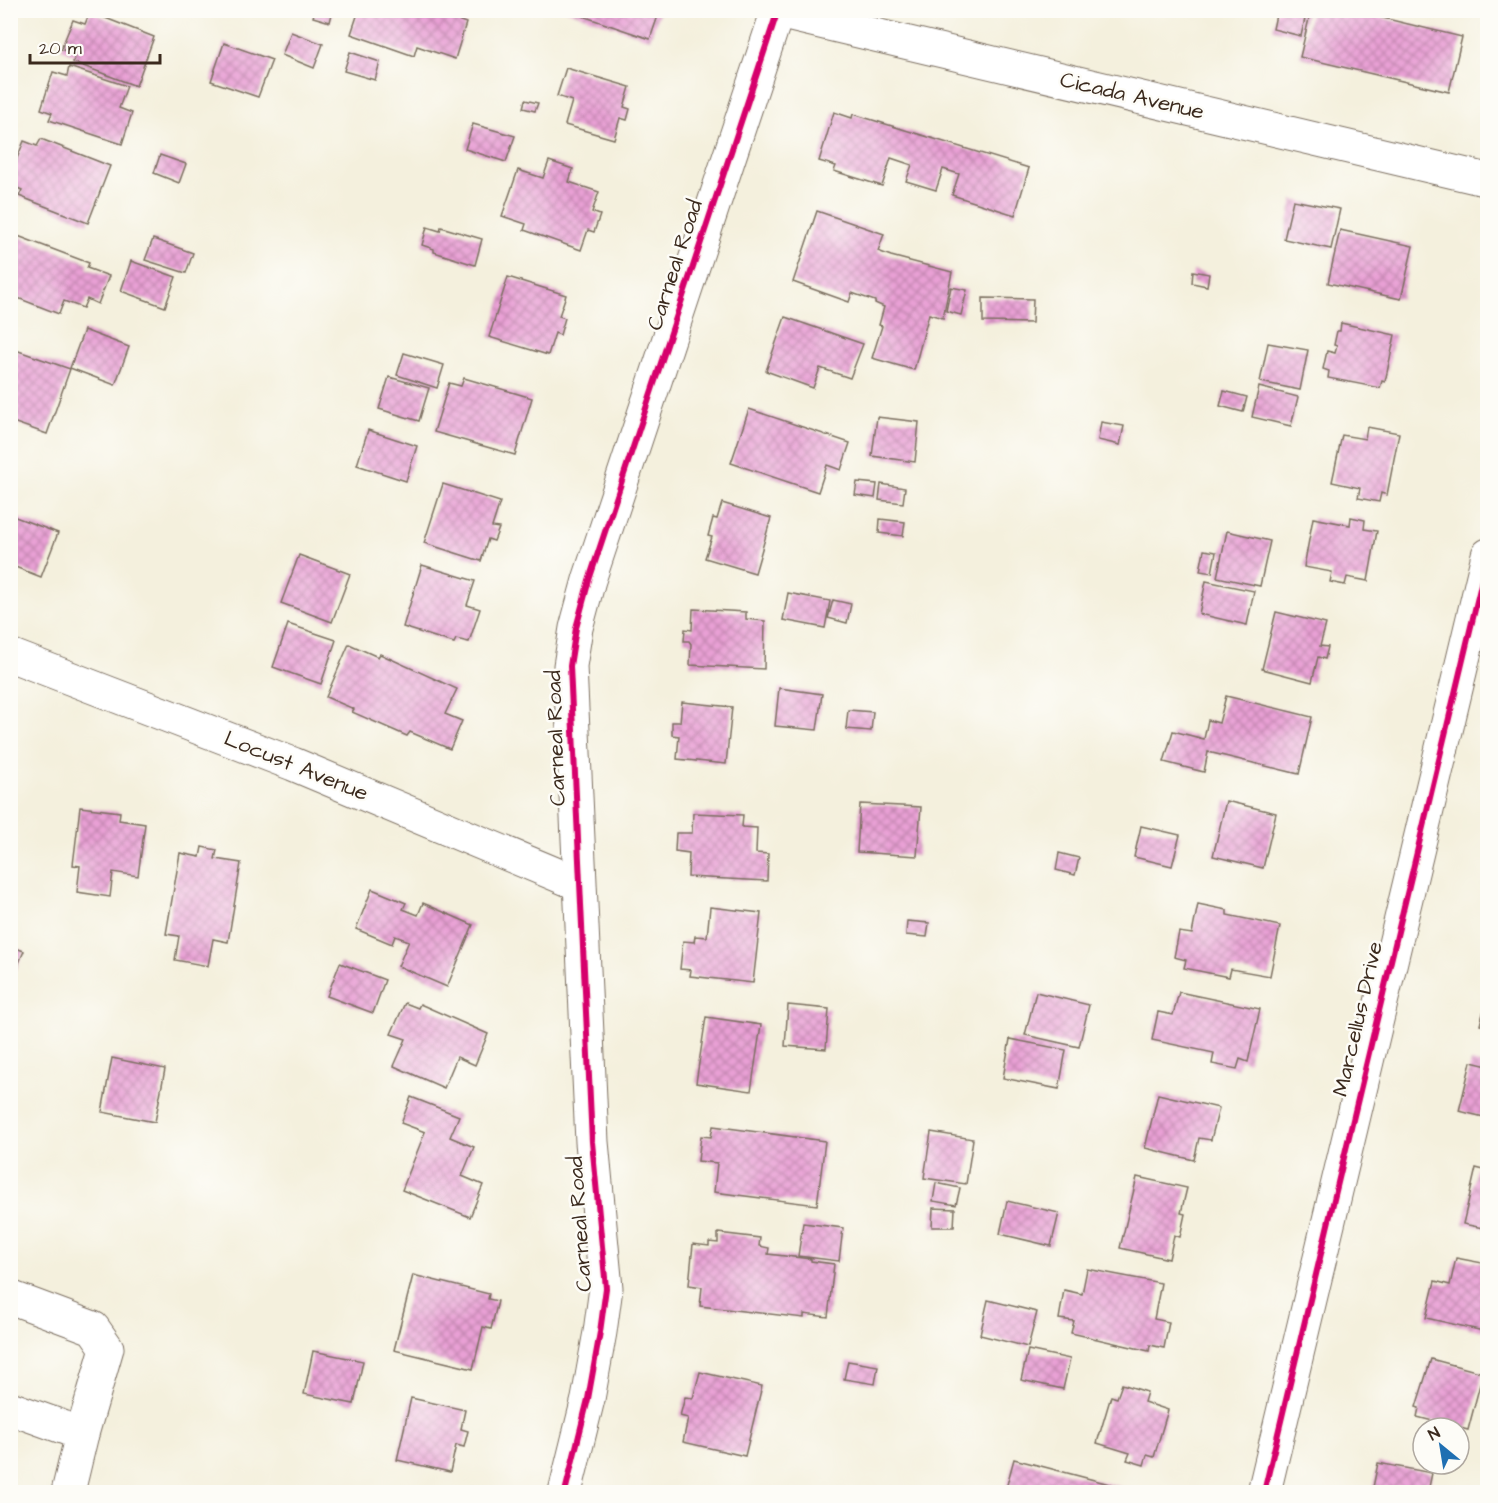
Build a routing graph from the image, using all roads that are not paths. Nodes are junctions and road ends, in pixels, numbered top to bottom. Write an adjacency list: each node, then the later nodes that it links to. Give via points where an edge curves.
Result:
1 (778, 11): 2 (street, Cicada Avenue); 5 (street, Carneal Road, via 576,628 570,666)
2 (1488, 180)
3 (1488, 555): 11 (street, Marcellus Drive)
4 (10, 654): 5 (street, Locust Avenue, via 293,764)
5 (579, 884): 10 (street, Carneal Road, via 592,1142 606,1288 588,1399)
6 (10, 1298): 8 (street, via 93,1328 107,1348)
7 (10, 1408): 8 (street)
8 (82, 1434): 9 (street)
9 (68, 1492)
10 (565, 1492)
11 (1264, 1492)

